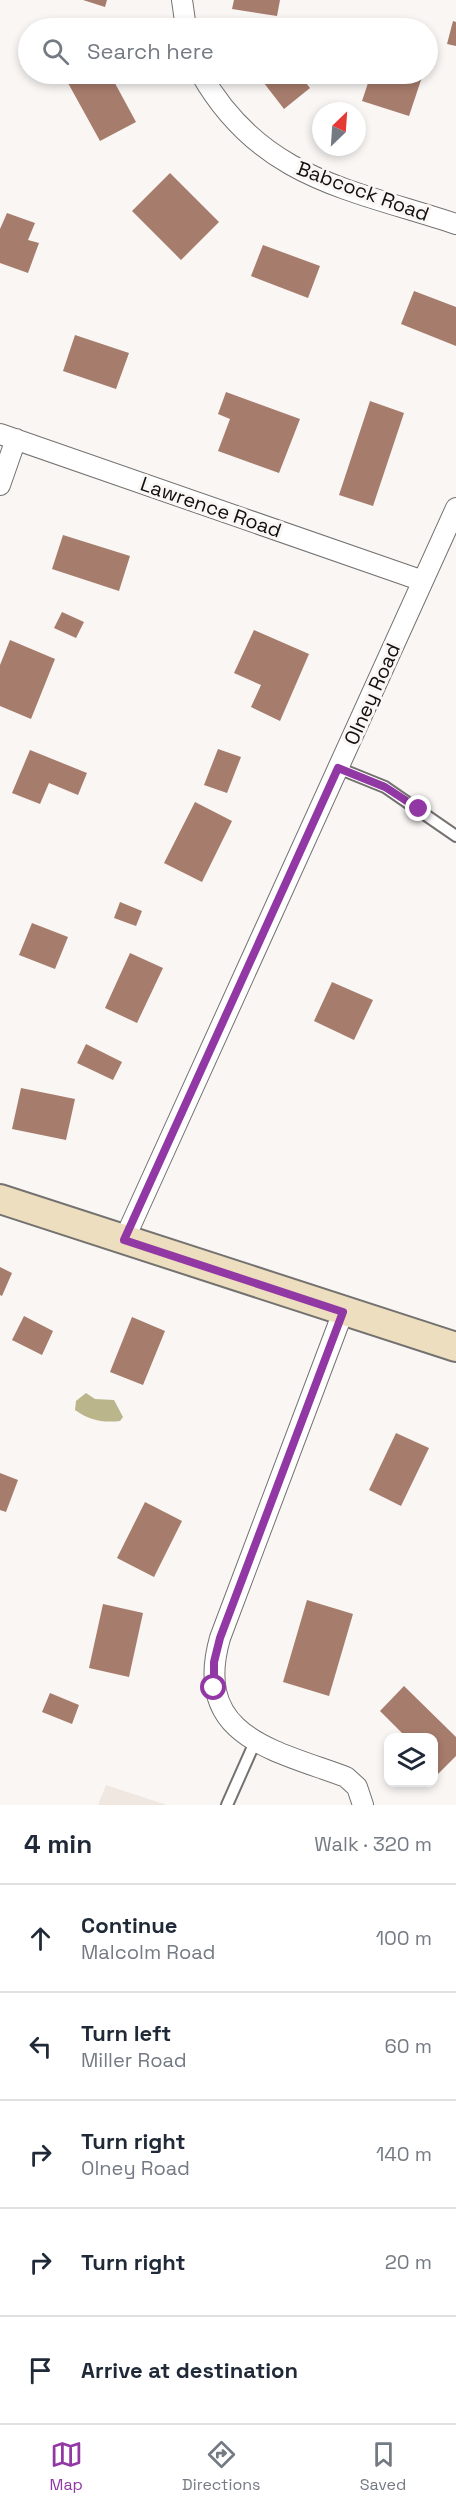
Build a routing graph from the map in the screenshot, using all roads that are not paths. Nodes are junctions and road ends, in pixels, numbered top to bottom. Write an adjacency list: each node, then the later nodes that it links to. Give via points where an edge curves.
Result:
1 (182, 0): 2 (street)
2 (185, 18)
3 (207, 84): 4 (street, Babcock Road, via 246,135 275,158 307,175)
4 (456, 225)
5 (8, 436): 6 (street); 8 (street, Lawrence Road)
6 (0, 485)
7 (456, 508): 8 (street, Olney Road)
8 (423, 581): 9 (street, Olney Road)
9 (338, 768): 10 (lane, via 385,787); 12 (street, Olney Road)
10 (456, 836)
11 (0, 1199): 12 (street)
12 (124, 1240): 13 (street)
13 (343, 1312): 14 (street); 15 (street, via 214,1662 214,1688 223,1711 238,1730)
14 (456, 1347)
15 (255, 1742): 16 (lane); 17 (street, via 346,1777 357,1787)
16 (227, 1805)
17 (363, 1805)

